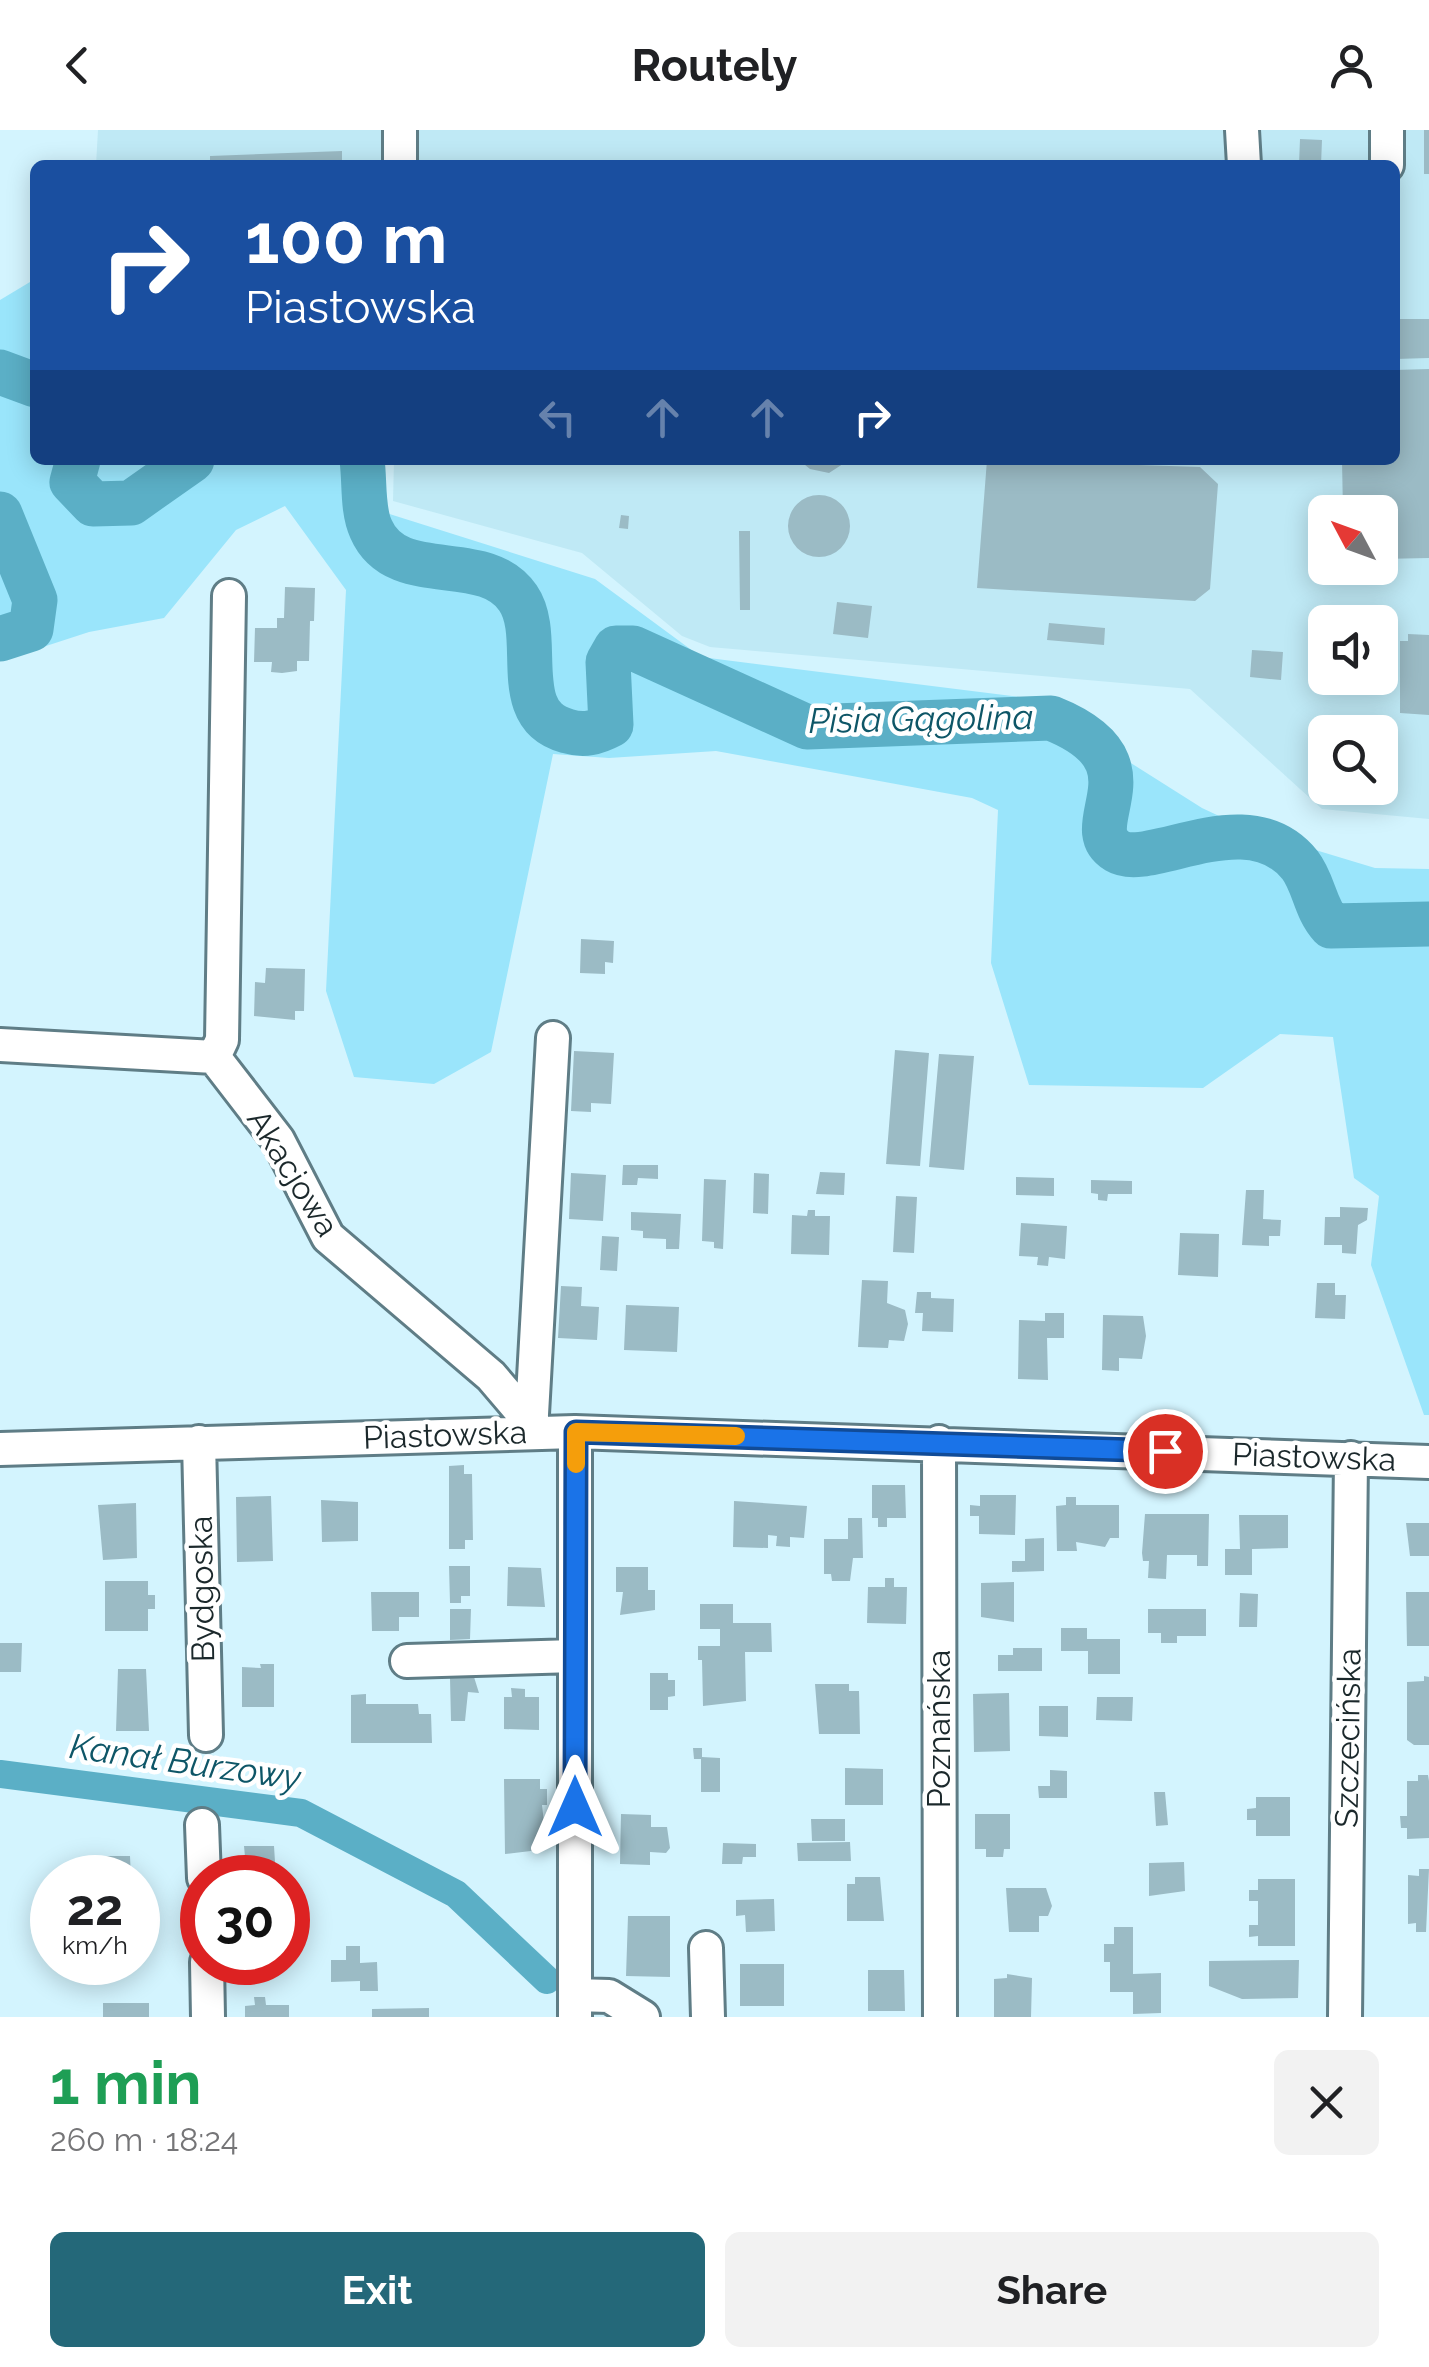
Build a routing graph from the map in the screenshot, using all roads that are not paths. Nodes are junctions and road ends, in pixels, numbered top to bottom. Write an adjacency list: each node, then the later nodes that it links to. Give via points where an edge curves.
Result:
1 (400, 130): 4 (street)
2 (1242, 130): 5 (street)
3 (1387, 130): 6 (street)
4 (400, 160)
5 (1244, 160)
6 (1388, 160)
7 (229, 596): 10 (street, via 222,1040)
8 (552, 1038): 11 (street)
9 (0, 1046): 10 (street)
10 (214, 1057): 11 (street, Akacjowa, via 278,1140 328,1237 490,1376)
11 (531, 1432): 12 (street, Piastowska); 13 (street, Piastowska)
12 (576, 1432): 14 (street, Piastowska); 18 (street)
13 (199, 1442): 15 (street, Piastowska); 20 (street, Bydgoska)
14 (939, 1442): 16 (street, Piastowska); 29 (street, Poznańska)
15 (0, 1449)
16 (1352, 1458): 17 (street, Piastowska); 30 (street, Szczecińska)
17 (1429, 1462)
18 (575, 1656): 19 (street); 25 (street)
19 (406, 1660)
20 (206, 1735)
21 (202, 1825): 22 (street)
22 (203, 1855)
23 (706, 1948): 28 (street)
24 (207, 1985): 26 (street)
25 (575, 2006): 27 (street, via 610,1996)
26 (208, 2017)
27 (643, 2017)
28 (708, 2017)
29 (940, 2017)
30 (1345, 2017)

